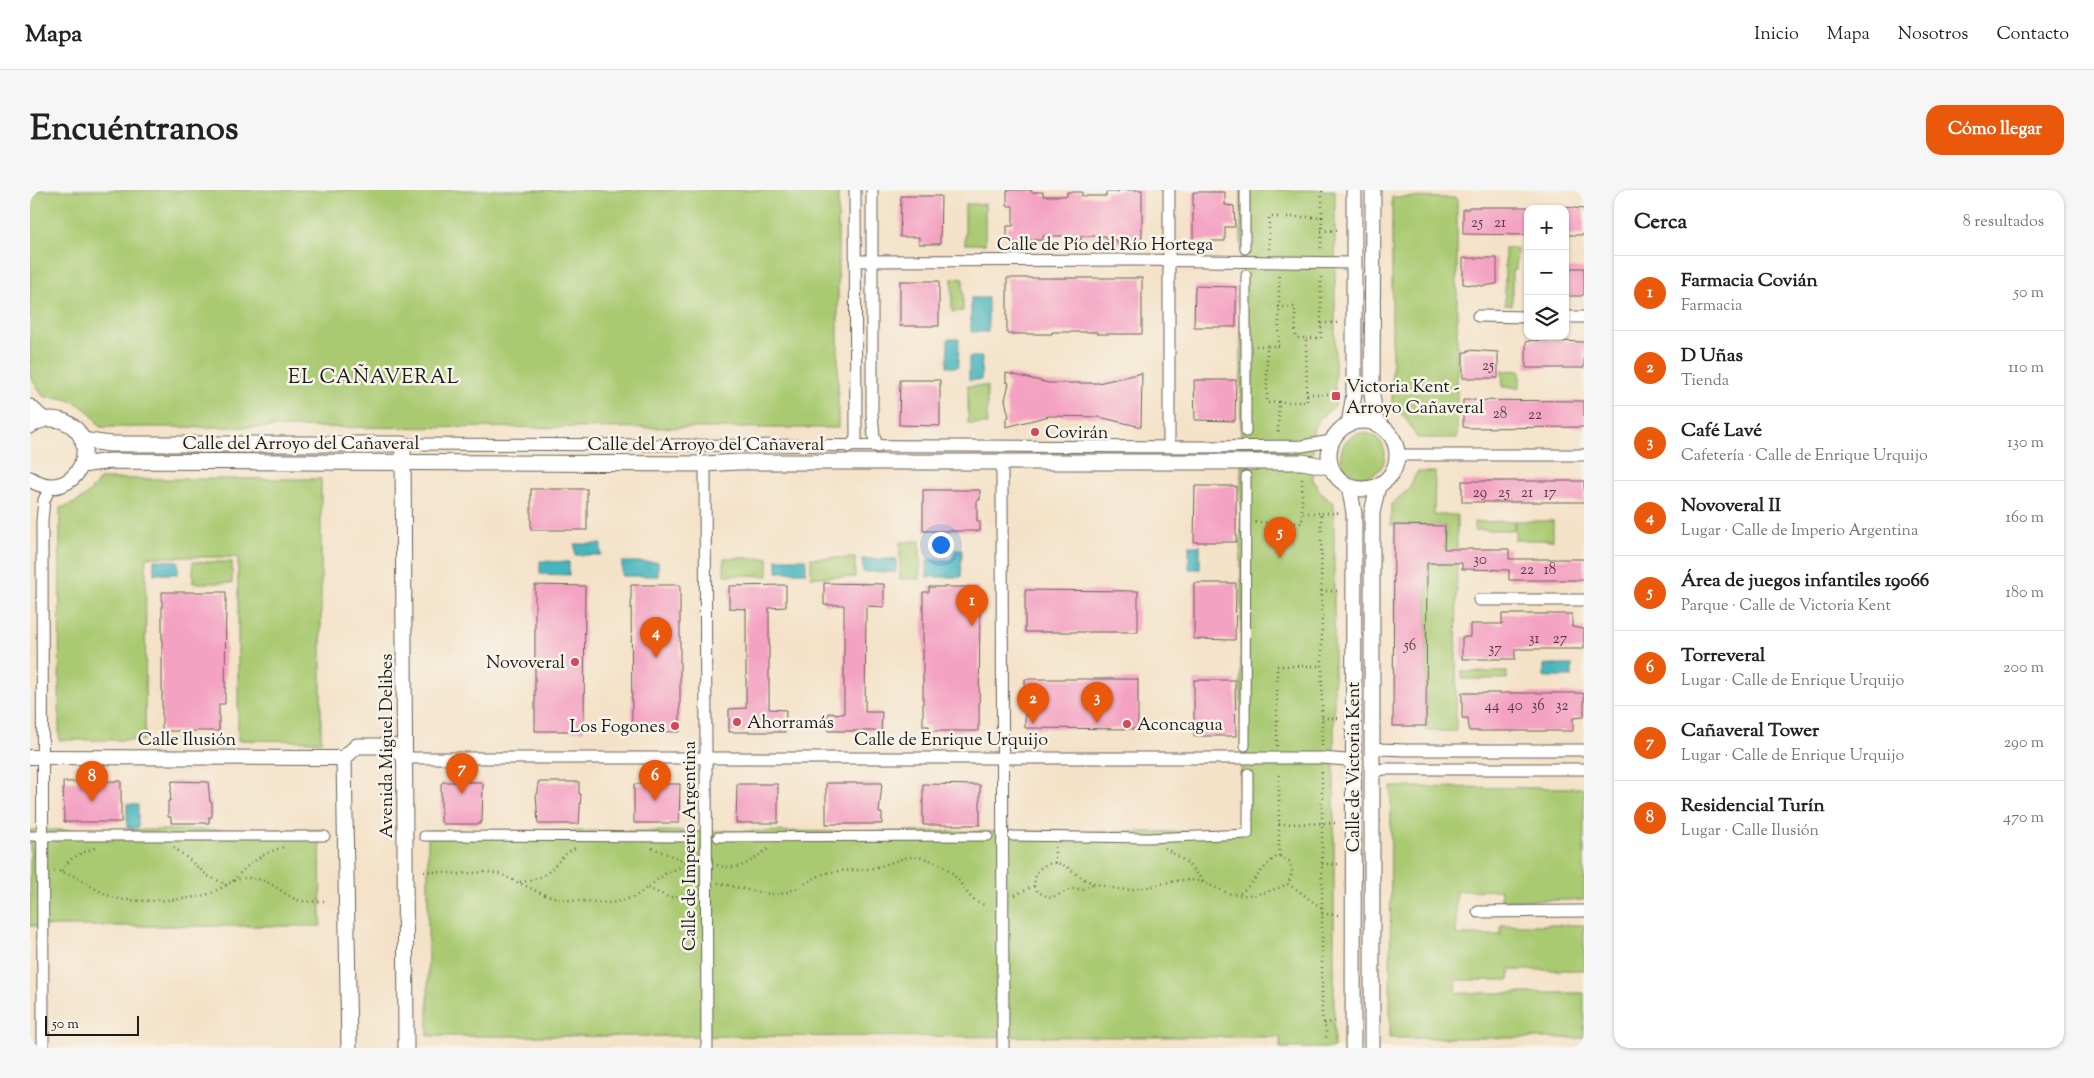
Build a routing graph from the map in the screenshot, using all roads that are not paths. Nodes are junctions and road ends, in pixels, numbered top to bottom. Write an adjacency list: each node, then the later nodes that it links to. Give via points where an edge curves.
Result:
1 (855, 190): 8 (street)
2 (872, 190): 9 (street)
3 (1169, 190): 10 (street)
4 (1245, 190): 7 (street)
5 (1354, 190): 11 (main road)
6 (1373, 190): 20 (main road, via 1372,394)
7 (1245, 249)
8 (855, 261): 9 (street, Calle de Pío del Río Hortega); 26 (street, via 856,439)
9 (872, 261): 10 (street, Calle de Pío del Río Hortega); 27 (street, via 872,414)
10 (1169, 261): 11 (street, Calle de Pío del Río Hortega); 25 (street)
11 (1354, 263): 19 (main road, via 1354,394)
12 (1246, 275): 21 (street)
13 (1478, 316): 14 (street)
14 (1524, 316)
15 (1569, 317): 16 (street)
16 (1584, 317)
17 (30, 407): 18 (main road)
18 (37, 423): 22 (main road, via 51,419 66,423)
19 (1349, 424): 20 (main road, via 1363,421); 23 (main road)
20 (1376, 424): 28 (main road, via 1393,440)
21 (1246, 432)
22 (82, 440): 24 (main road, via 110,444); 33 (main road)
23 (1331, 441): 25 (street, Calle del Arroyo del Cañaveral, via 1302,446); 34 (main road)
24 (403, 444): 26 (street, Calle del Arroyo del Cañaveral); 30 (main road, Avenida Miguel Delibes)
25 (1169, 446): 27 (street, Calle del Arroyo del Cañaveral)
26 (849, 447): 27 (street, Calle del Arroyo del Cañaveral)
27 (878, 447)
28 (1397, 455): 29 (street); 39 (main road, via 1389,476)
29 (1584, 455)
30 (403, 462): 32 (main road, Calle del Arroyo del Cañaveral); 33 (main road, Calle del Arroyo del Cañaveral, via 110,461); 48 (main road, Avenida Miguel Delibes)
31 (1002, 463): 32 (main road, Calle del Arroyo del Cañaveral); 34 (main road, Calle del Arroyo del Cañaveral, via 1302,462); 46 (street)
32 (705, 464): 49 (street, Calle de Imperio Argentina)
33 (82, 465): 37 (main road, via 73,478)
34 (1330, 467): 38 (main road)
35 (1246, 476): 42 (street)
36 (30, 479): 37 (main road, via 43,486)
37 (51, 486): 45 (street, via 44,500 42,521)
38 (1349, 486): 39 (main road, via 1368,489); 50 (main road, Calle de Victoria Kent, via 1354,513)
39 (1378, 486): 43 (main road, Calle de Victoria Kent, via 1372,513)
40 (1479, 600): 41 (street)
41 (1584, 600)
42 (1245, 746)
43 (1371, 746): 44 (street, via 1396,750); 53 (main road, Calle de Victoria Kent)
44 (1584, 750)
45 (36, 757): 47 (street, Calle Ilusión); 55 (street)
46 (1002, 757): 49 (street, Calle de Enrique Urquijo); 50 (street, Calle de Enrique Urquijo, via 1322,758 1346,760); 68 (street)
47 (344, 758): 48 (main road, via 357,746 393,746); 65 (main road)
48 (405, 758): 49 (street, Calle de Enrique Urquijo); 66 (main road, Avenida Miguel Delibes)
49 (707, 758): 67 (street, Calle de Imperio Argentina)
50 (1354, 768): 69 (main road, Calle de Victoria Kent)
51 (1584, 769): 53 (street, via 1383,769)
52 (1248, 773): 59 (street, via 1248,834 1146,838)
53 (1371, 774): 70 (main road, Calle de Victoria Kent)
54 (30, 836): 55 (street)
55 (42, 836): 56 (street); 64 (street)
56 (325, 836)
57 (424, 836): 60 (street)
58 (988, 836): 61 (street)
59 (1013, 836)
60 (691, 837)
61 (718, 837)
62 (1584, 911): 63 (street)
63 (1478, 912)
64 (43, 1048)
65 (349, 1048)
66 (406, 1048)
67 (707, 1048)
68 (1003, 1048)
69 (1353, 1048)
70 (1372, 1048)

